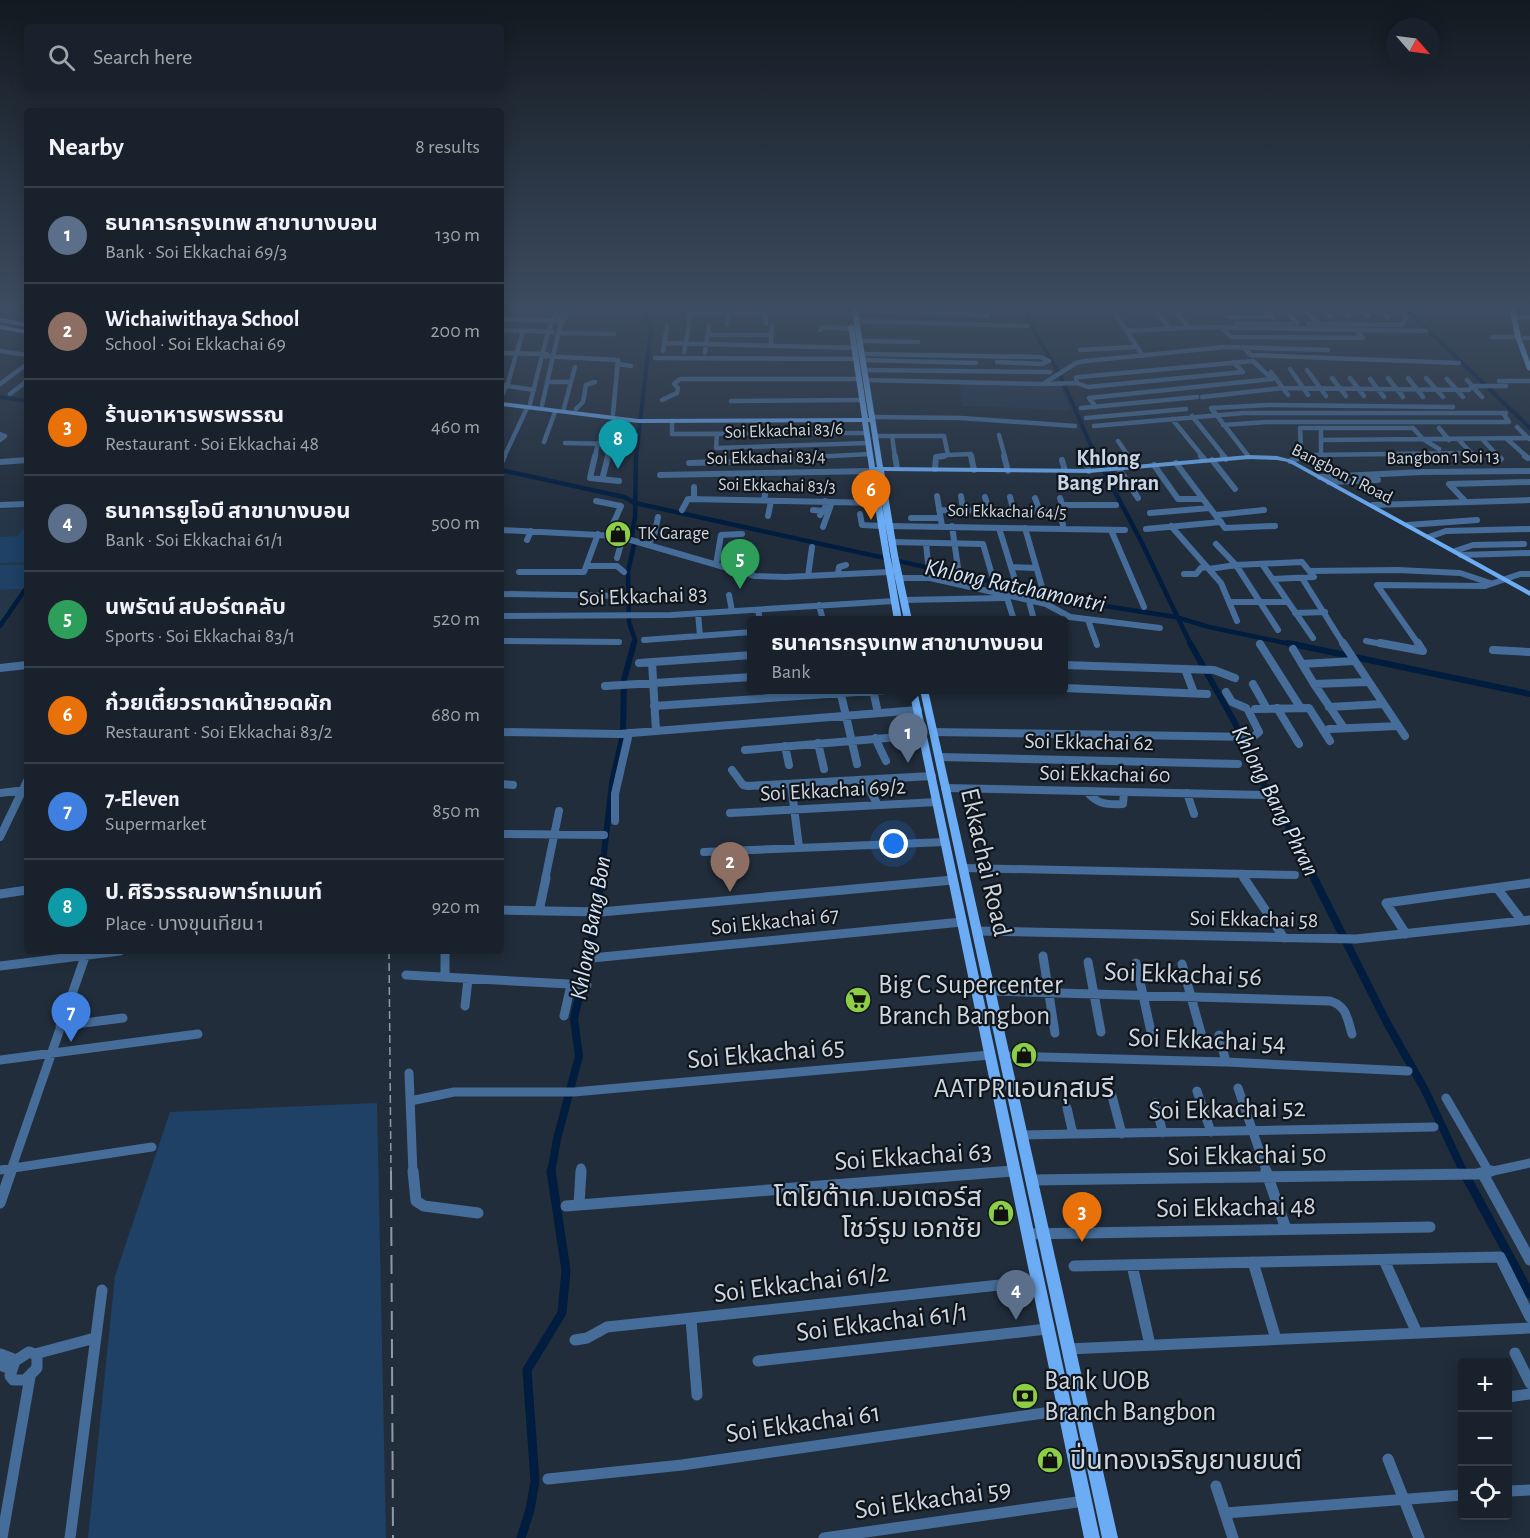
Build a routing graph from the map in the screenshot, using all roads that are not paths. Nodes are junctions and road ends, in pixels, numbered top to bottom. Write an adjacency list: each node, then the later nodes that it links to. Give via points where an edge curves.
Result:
1 (539, 378): 43 (street)
2 (542, 378): 65 (street)
3 (547, 378): 24 (street)
4 (572, 378): 25 (street)
5 (618, 378): 74 (street)
6 (914, 378): 23 (street)
7 (1053, 378): 31 (street)
8 (1077, 378): 28 (street)
9 (1187, 378): 28 (street, via 1088,387)
10 (1270, 378): 44 (street, via 1272,380)
11 (1275, 378): 36 (street)
12 (1296, 378): 37 (street)
13 (1313, 378): 38 (street)
14 (1332, 378): 39 (street)
15 (1350, 378): 40 (street)
16 (1370, 378): 41 (street)
17 (1388, 378): 42 (street)
18 (1408, 378): 45 (street)
19 (1426, 378): 46 (street)
20 (1447, 379): 47 (street)
21 (863, 380): 23 (street); 61 (street, via 680,379 674,384 678,388 676,393); 63 (main road); 78 (main road)
22 (1467, 380): 33 (street)
23 (914, 381): 31 (street)
24 (547, 382): 25 (street); 65 (street)
25 (571, 382): 68 (street)
26 (595, 382): 70 (street, via 586,385 583,402)
27 (24, 383): 48 (street)
28 (1074, 383): 31 (street)
29 (1491, 383): 30 (street); 33 (street); 34 (street)
30 (1530, 383): 35 (street)
31 (1043, 384)
32 (505, 386): 43 (street)
33 (1472, 386): 47 (street, via 1469,390); 59 (street)
34 (1506, 386)
35 (1514, 386)
36 (1283, 388): 37 (street); 49 (street); 60 (street)
37 (1303, 388): 38 (street); 50 (street)
38 (1320, 388): 39 (street); 51 (street)
39 (1340, 389): 40 (street); 52 (street)
40 (1358, 389): 41 (street); 53 (street)
41 (1378, 389): 42 (street); 54 (street)
42 (1397, 389): 45 (street); 55 (street)
43 (534, 390): 65 (street)
44 (1169, 390): 60 (street); 67 (street, via 1089,398)
45 (1417, 390): 46 (street); 56 (street)
46 (1437, 390): 47 (street); 57 (street)
47 (1457, 390): 58 (street)
48 (10, 394)
49 (1288, 395)
50 (1308, 395)
51 (1326, 396)
52 (1346, 396)
53 (1364, 396)
54 (1384, 397)
55 (1403, 397)
56 (1423, 397)
57 (1443, 397)
58 (1463, 397)
59 (1482, 397)
60 (1178, 399): 67 (street); 71 (street)
61 (662, 400)
62 (731, 400): 63 (street)
63 (862, 400): 78 (main road)
64 (504, 401): 65 (main road)
65 (534, 406): 68 (main road); 72 (main road); 123 (street)
66 (1453, 406): 73 (street, via 1211,408)
67 (1096, 407): 69 (street)
68 (564, 408): 70 (main road)
69 (1080, 408)
70 (576, 409): 74 (main road)
71 (1186, 409): 75 (street); 79 (street)
72 (555, 412): 74 (main road); 116 (street)
73 (1215, 416): 75 (street); 84 (street); 84 (street, via 1504,413 1509,422)
74 (615, 417): 76 (main road); 97 (street)
75 (1193, 417): 80 (street); 134 (street)
76 (648, 418): 77 (main road); 82 (main road)
77 (784, 418): 78 (main road); 81 (main road); 90 (street)
78 (869, 418): 85 (street, via 961,418); 91 (main road); 100 (main road)
79 (1086, 418)
80 (1172, 419): 86 (street); 139 (street)
81 (742, 420): 83 (main road); 95 (street)
82 (672, 421): 83 (main road); 94 (street, via 672,434)
83 (715, 421): 94 (street)
84 (1223, 425): 102 (street)
85 (1075, 426)
86 (1094, 426)
87 (1517, 427): 107 (street)
88 (1321, 428): 109 (street); 111 (street, via 1413,428); 130 (street, via 1299,429 1301,450)
89 (1439, 428): 112 (street)
90 (784, 433): 91 (street); 95 (street); 122 (street)
91 (867, 433): 119 (main road)
92 (1493, 433): 105 (street)
93 (0, 434): 108 (street, via 5,436)
94 (716, 434): 95 (street); 121 (street, Soi Ekkachai 83/6, via 716,448)
95 (743, 434): 121 (street)
96 (1468, 434): 114 (street)
97 (611, 435): 98 (street); 120 (street)
98 (636, 435)
99 (999, 435): 151 (street)
100 (875, 436): 101 (street); 146 (main road)
101 (892, 436): 129 (street, via 944,436); 147 (street)
102 (1232, 436): 103 (street); 132 (street)
103 (1240, 436)
104 (1482, 439): 105 (street); 114 (street); 136 (street)
105 (1498, 439): 106 (street)
106 (1507, 439): 107 (street); 133 (street)
107 (1529, 439)
108 (0, 440)
109 (1321, 440): 110 (street); 131 (street)
110 (1372, 440): 111 (street); 128 (street)
111 (1423, 440): 112 (street); 124 (street)
112 (1446, 440): 113 (street); 124 (street)
113 (1458, 440): 114 (street); 126 (street)
114 (1473, 440)
115 (1118, 441): 145 (street)
116 (544, 442)
117 (565, 443): 118 (street)
118 (598, 443): 120 (street); 159 (street, via 590,478)
119 (868, 443): 122 (street, Soi Ekkachai 83/6); 127 (main road)
120 (610, 444): 155 (street)
121 (746, 446): 122 (street, Soi Ekkachai 83/6)
122 (785, 446)
123 (504, 451)
124 (1438, 451): 126 (street); 128 (street)
125 (1082, 452): 153 (street)
126 (1472, 453): 135 (street)
127 (870, 454): 142 (street); 146 (main road)
128 (1384, 454): 131 (street)
129 (948, 455): 148 (street, via 936,457); 150 (street, via 971,454)
130 (1307, 455): 131 (street); 140 (street)
131 (1321, 455)
132 (1250, 457): 134 (main road, Bangbon 1 Road); 140 (main road, Bangbon 1 Road)
133 (1528, 458)
134 (1226, 459): 139 (main road, Bangbon 1 Road)
135 (1477, 459)
136 (1501, 459)
137 (24, 460): 141 (street)
138 (1062, 460): 152 (street)
139 (1208, 460): 143 (main road, Bangbon 1 Road); 164 (street)
140 (1290, 461): 157 (main road, Bangbon 1 Road)
141 (0, 462)
142 (689, 463)
143 (1176, 463): 144 (main road, Bangbon 1 Road); 171 (street)
144 (1154, 465): 145 (main road, Bangbon 1 Road); 171 (street, via 1178,499)
145 (1135, 467): 149 (main road, Bangbon 1 Road)
146 (875, 469): 147 (main road, Bangbon 1 Road); 156 (street, Soi Ekkachai 83/4); 178 (main road); 208 (main road)
147 (901, 469): 148 (main road, Bangbon 1 Road)
148 (935, 469): 150 (main road, Bangbon 1 Road)
149 (1119, 469): 153 (main road, Bangbon 1 Road); 170 (street)
150 (974, 470): 151 (main road, Bangbon 1 Road)
151 (1008, 471): 152 (main road, Bangbon 1 Road)
152 (1065, 471): 153 (main road, Bangbon 1 Road)
153 (1089, 471)
154 (1530, 471): 157 (street, Bangbon 1 Soi 13)
155 (603, 476)
156 (660, 476)
157 (1320, 477): 160 (main road, Bangbon 1 Road)
158 (1378, 480): 160 (street)
159 (619, 481)
160 (1329, 482): 181 (main road, Bangbon 1 Road)
161 (1530, 482): 177 (street, via 1449,484)
162 (694, 488): 172 (street)
163 (766, 489): 173 (street)
164 (1235, 489)
165 (937, 496): 186 (street)
166 (961, 496): 187 (street)
167 (985, 497): 189 (street)
168 (1010, 497): 190 (street)
169 (1035, 498): 191 (street)
170 (1138, 498)
171 (1203, 498): 183 (street)
172 (694, 499): 173 (street, Soi Ekkachai 83/3); 184 (street, Soi Ekkachai 83/3, via 686,500)
173 (768, 500): 176 (street, Soi Ekkachai 83/3); 196 (street)
174 (1530, 500): 177 (street)
175 (596, 501): 223 (street, via 621,506)
176 (829, 502): 178 (street, Soi Ekkachai 83/3); 185 (street, via 821,513); 213 (street)
177 (1466, 502): 181 (street)
178 (877, 503): 208 (main road)
179 (24, 505): 182 (street)
180 (1116, 505): 192 (street, via 1061,501 1064,510)
181 (1372, 505): 207 (main road, Bangbon 1 Road)
182 (0, 506)
183 (1210, 507): 193 (street); 195 (street)
184 (682, 510)
185 (813, 510)
186 (939, 510): 187 (street); 199 (street)
187 (961, 510): 189 (street); 202 (street)
188 (1264, 510): 195 (street)
189 (987, 511): 190 (street); 203 (street)
190 (1011, 512): 191 (street); 204 (street)
191 (1037, 512): 192 (street); 205 (street)
192 (1059, 512): 206 (street)
193 (1150, 513)
194 (861, 514): 208 (street, via 863,526)
195 (1216, 514): 201 (street)
196 (768, 516)
197 (658, 517): 229 (street)
198 (911, 518): 199 (street)
199 (940, 518): 209 (street)
200 (1477, 520): 207 (street)
201 (1221, 522): 211 (street); 212 (street, via 1228,528)
202 (960, 523)
203 (987, 524)
204 (1012, 525)
205 (1037, 525)
206 (1063, 525)
207 (1408, 525): 225 (main road, Bangbon 1 Road)
208 (885, 526): 209 (street, Soi Ekkachai 64/5); 228 (main road); 238 (main road)
209 (942, 526): 210 (street, Soi Ekkachai 64/5)
210 (952, 526): 214 (street, Soi Ekkachai 64/5); 231 (street)
211 (1171, 526): 216 (street); 248 (street)
212 (1275, 526)
213 (823, 527)
214 (999, 528): 215 (street, Soi Ekkachai 64/5); 245 (street)
215 (1025, 528): 219 (street, Soi Ekkachai 64/5); 247 (street)
216 (1146, 529)
217 (1530, 529): 225 (street, via 1452,531)
218 (504, 530): 221 (street)
219 (1111, 530): 220 (street, Soi Ekkachai 64/5); 277 (street)
220 (1125, 530)
221 (531, 531): 222 (street); 227 (street)
222 (598, 534): 223 (street); 244 (street)
223 (608, 534): 226 (street)
224 (742, 534): 241 (street, via 721,535)
225 (1429, 537): 235 (main road, Bangbon 1 Road)
226 (626, 538): 229 (street); 237 (street)
227 (527, 540)
228 (892, 542): 230 (street); 238 (main road)
229 (649, 543): 241 (street)
230 (926, 543): 231 (street); 239 (street)
231 (955, 544): 246 (street); 254 (street, via 983,544)
232 (1216, 544): 243 (street)
233 (1524, 544): 235 (street, via 1473,545)
234 (812, 547): 257 (street)
235 (1458, 553): 236 (street); 262 (main road, Bangbon 1 Road)
236 (1530, 553)
237 (617, 558)
238 (891, 559): 252 (main road); 258 (main road)
239 (928, 563)
240 (1262, 564): 243 (street); 249 (street, via 1304,562); 260 (street)
241 (716, 565): 257 (street, via 755,576)
242 (846, 565): 253 (street, via 839,567)
243 (1236, 565): 248 (street); 275 (street)
244 (587, 566): 250 (street, via 581,573); 251 (street, via 618,566)
245 (1011, 567): 247 (street); 261 (street)
246 (958, 568)
247 (1036, 568): 264 (street)
248 (1208, 568): 255 (street); 273 (street)
249 (1310, 571): 259 (street, via 1314,578); 263 (street, via 1460,573)
250 (519, 572)
251 (624, 572)
252 (889, 572): 253 (street); 271 (main road)
253 (837, 574): 257 (street)
254 (992, 574)
255 (1184, 574)
256 (1530, 574): 262 (street)
257 (808, 576)
258 (898, 578): 270 (street, via 930,578); 271 (main road)
259 (1302, 578): 260 (street); 280 (street)
260 (1272, 579): 274 (street)
261 (1015, 580)
262 (1506, 580): 263 (street); 266 (main road, Bangbon 1 Road)
263 (1490, 583): 300 (street, via 1377,585 1424,651)
264 (1042, 587)
265 (504, 594): 268 (street)
266 (1530, 594)
267 (729, 595): 279 (street)
268 (624, 596)
269 (1007, 598): 270 (street, Soi Ekkachai 83); 271 (street, Soi Ekkachai 83); 288 (street)
270 (1017, 598): 272 (street)
271 (899, 600): 276 (street, Soi Ekkachai 83); 286 (main road); 287 (main road)
272 (1029, 601): 289 (street); 290 (street, via 1049,605)
273 (1230, 602): 275 (street); 293 (street)
274 (1288, 602): 275 (street); 282 (street)
275 (1261, 603): 295 (street)
276 (819, 605): 278 (street, Soi Ekkachai 83); 285 (street)
277 (1144, 607)
278 (758, 610): 279 (street, Soi Ekkachai 83); 284 (street)
279 (732, 611): 281 (street, Soi Ekkachai 83)
280 (1325, 612): 282 (street); 309 (street)
281 (698, 613): 283 (street, Soi Ekkachai 83); 297 (street)
282 (1295, 613): 298 (street)
283 (504, 616)
284 (759, 616)
285 (822, 616)
286 (898, 616)
287 (906, 616)
288 (1012, 616)
289 (1033, 616)
290 (1066, 616)
291 (1068, 617): 292 (street)
292 (1088, 620): 294 (street); 304 (street)
293 (1237, 621)
294 (1161, 628)
295 (1278, 630)
296 (747, 632): 297 (street)
297 (700, 636): 299 (street)
298 (1312, 638)
299 (644, 640)
300 (1366, 640)
301 (504, 641): 302 (street)
302 (620, 642)
303 (1260, 644): 335 (street)
304 (1097, 645)
305 (1293, 649): 313 (street)
306 (1493, 650): 307 (street)
307 (1530, 652)
308 (747, 655): 310 (street)
309 (1353, 659): 313 (street); 319 (street)
310 (652, 662): 311 (street); 320 (street)
311 (639, 663)
312 (1068, 664): 316 (street)
313 (1302, 664): 322 (street)
314 (24, 665): 315 (street)
315 (0, 668)
316 (1185, 669): 318 (street, via 1214,669); 326 (street)
317 (747, 676): 320 (street)
318 (1235, 678)
319 (1367, 682): 322 (street); 333 (street)
320 (653, 684): 323 (street); 334 (street)
321 (1253, 684): 338 (street)
322 (1314, 684): 336 (street)
323 (605, 686)
324 (1068, 688): 326 (street)
325 (1226, 692): 339 (street, via 1232,702)
326 (1194, 693): 327 (street)
327 (1207, 693)
328 (804, 694): 334 (street)
329 (842, 694): 342 (street)
330 (874, 694): 341 (street)
331 (915, 694): 340 (main road, Ekkachai Road)
332 (924, 694): 349 (main road, Ekkachai Road)
333 (1383, 704): 336 (street); 343 (street)
334 (654, 706): 346 (street)
335 (1300, 707): 337 (street); 353 (street, via 1311,710)
336 (1329, 707): 344 (street)
337 (1277, 708): 338 (street); 355 (street)
338 (1267, 709): 339 (street)
339 (1250, 710): 349 (street, via 1259,732 1254,737)
340 (918, 711): 341 (street); 349 (main road, Ekkachai Road)
341 (878, 713): 342 (street)
342 (847, 716): 346 (street); 352 (street)
343 (1398, 726): 344 (street); 350 (street)
344 (1344, 728): 345 (street)
345 (1329, 729)
346 (656, 731): 348 (street)
347 (504, 732): 348 (street)
348 (629, 734): 384 (street, via 615,794)
349 (928, 734): 351 (street); 358 (main road, Ekkachai Road); 365 (main road, Ekkachai Road)
350 (1405, 736)
351 (875, 738): 352 (street); 359 (street)
352 (852, 741): 354 (street); 362 (street)
353 (1330, 741)
354 (818, 743): 356 (street); 364 (street)
355 (1299, 744)
356 (785, 746): 357 (street); 361 (street)
357 (745, 750)
358 (939, 757): 360 (street, Soi Ekkachai 62); 370 (main road, Ekkachai Road)
359 (886, 761)
360 (1238, 764)
361 (789, 765)
362 (857, 765)
363 (732, 770): 369 (street, via 744,786)
364 (824, 770)
365 (932, 776): 366 (street); 378 (main road, Ekkachai Road)
366 (864, 780): 369 (street); 379 (street)
367 (504, 784): 368 (street)
368 (513, 784)
369 (791, 784): 380 (street)
370 (945, 788): 372 (street, Soi Ekkachai 60); 392 (main road, Ekkachai Road)
371 (24, 790): 375 (street)
372 (1086, 791): 374 (street, Soi Ekkachai 60); 374 (street, via 1095,801 1118,806 1123,804)
373 (24, 792): 388 (street)
374 (1124, 792): 376 (street, Soi Ekkachai 60)
375 (0, 793)
376 (1186, 793): 377 (street, Soi Ekkachai 60); 383 (street)
377 (1264, 795)
378 (937, 802): 379 (street, Soi Ekkachai 69/2); 389 (main road, Ekkachai Road)
379 (878, 805): 380 (street, Soi Ekkachai 69/2)
380 (795, 810): 382 (street, Soi Ekkachai 69/2); 390 (street)
381 (559, 811): 386 (street)
382 (730, 813)
383 (1194, 814)
384 (615, 821)
385 (504, 834): 386 (street)
386 (554, 835): 387 (street); 401 (street)
387 (604, 835)
388 (0, 837)
389 (945, 842): 390 (street); 395 (main road, Ekkachai Road)
390 (799, 847): 391 (street)
391 (704, 852)
392 (964, 868): 393 (street); 404 (main road, Ekkachai Road)
393 (1241, 874): 394 (street); 406 (street)
394 (1295, 875)
395 (952, 880): 401 (street, via 595,912); 403 (main road, Ekkachai Road)
396 (1530, 883): 398 (street)
397 (24, 888): 399 (street)
398 (1497, 888): 402 (street); 405 (street, via 1386,903)
399 (0, 894)
400 (504, 910): 401 (street)
401 (539, 911)
402 (1526, 921): 405 (street, Soi Ekkachai 58)
403 (962, 922): 411 (street, Soi Ekkachai 67); 438 (main road, Ekkachai Road)
404 (977, 931): 406 (street, Soi Ekkachai 58); 421 (main road, Ekkachai Road)
405 (1406, 934): 406 (street, Soi Ekkachai 58, via 1356,939)
406 (1284, 938)
407 (79, 954): 415 (street)
408 (86, 954): 429 (street)
409 (445, 954): 417 (street)
410 (1043, 956): 422 (street)
411 (592, 958)
412 (1088, 962): 423 (street)
413 (1136, 963): 424 (street)
414 (1182, 964): 425 (street)
415 (0, 966)
416 (406, 975): 417 (street)
417 (445, 977): 418 (street)
418 (468, 979): 419 (street); 426 (street)
419 (573, 985): 420 (street); 427 (street)
420 (587, 985)
421 (990, 991): 422 (street, Soi Ekkachai 56); 439 (main road, Ekkachai Road)
422 (1048, 992): 423 (street, Soi Ekkachai 56); 432 (street)
423 (1095, 994): 424 (street, Soi Ekkachai 56); 430 (street)
424 (1143, 994): 425 (street, Soi Ekkachai 56); 431 (street)
425 (1192, 996): 433 (street); 435 (street, Soi Ekkachai 56, via 1336,1002 1343,1008)
426 (465, 1006)
427 (564, 1016)
428 (123, 1018): 429 (street)
429 (60, 1026): 437 (street)
430 (1101, 1032)
431 (1151, 1032)
432 (1055, 1033)
433 (1201, 1033)
434 (198, 1034): 437 (street)
435 (1352, 1034)
436 (1219, 1035): 441 (street)
437 (51, 1054): 440 (street); 461 (street)
438 (990, 1055): 448 (street, Soi Ekkachai 65, via 560,1093 454,1092); 463 (main road, Ekkachai Road)
439 (1004, 1056): 441 (street, Soi Ekkachai 54); 457 (main road, Ekkachai Road)
440 (0, 1060)
441 (1226, 1062): 442 (street, Soi Ekkachai 54)
442 (1408, 1071)
443 (409, 1073): 448 (street)
444 (1238, 1088): 453 (street)
445 (1197, 1091): 452 (street)
446 (1112, 1096): 456 (street)
447 (1446, 1098): 464 (street)
448 (410, 1101): 470 (street, via 416,1201 424,1206)
449 (1155, 1103): 454 (street)
450 (1067, 1108): 455 (street)
451 (1434, 1127): 453 (street, Soi Ekkachai 52)
452 (1211, 1132): 453 (street, Soi Ekkachai 52); 454 (street, Soi Ekkachai 52)
453 (1252, 1132): 465 (street)
454 (1163, 1133): 456 (street, Soi Ekkachai 52)
455 (1073, 1134): 456 (street, Soi Ekkachai 52); 457 (street, Soi Ekkachai 52)
456 (1122, 1134)
457 (1021, 1135): 466 (main road, Ekkachai Road)
458 (152, 1147): 461 (street)
459 (1530, 1163): 464 (street, Soi Ekkachai 50)
460 (580, 1168): 468 (street)
461 (11, 1169): 462 (street); 467 (street)
462 (0, 1170)
463 (1013, 1172): 468 (street, Soi Ekkachai 63); 474 (main road, Ekkachai Road)
464 (1483, 1173): 465 (street, Soi Ekkachai 50); 476 (street)
465 (1268, 1177): 466 (street, Soi Ekkachai 50); 472 (street)
466 (1031, 1180): 473 (main road, Ekkachai Road)
467 (0, 1203)
468 (579, 1205): 469 (street, Soi Ekkachai 63)
469 (566, 1206)
470 (478, 1213)
471 (1430, 1227): 472 (street, Soi Ekkachai 48)
472 (1286, 1229): 473 (street, Soi Ekkachai 48)
473 (1043, 1233): 474 (street, Soi Ekkachai 48); 491 (main road, Ekkachai Road)
474 (1027, 1234): 480 (main road, Ekkachai Road)
475 (1384, 1260): 477 (street); 482 (street, via 1500,1257); 486 (street)
476 (1530, 1260)
477 (1253, 1262): 478 (street); 488 (street)
478 (1132, 1265): 479 (street); 490 (street)
479 (1074, 1266)
480 (1037, 1281): 483 (street, Soi Ekkachai 61/2); 485 (main road, Ekkachai Road)
481 (102, 1290): 487 (street)
482 (1530, 1317)
483 (691, 1319): 489 (street, Soi Ekkachai 61/2, via 607,1327 587,1340); 500 (street)
484 (1530, 1328): 486 (street)
485 (1047, 1329): 495 (street, Soi Ekkachai 61/1); 502 (main road, Ekkachai Road)
486 (1417, 1333): 488 (street)
487 (95, 1338): 494 (street); 513 (street)
488 (1276, 1339): 490 (street)
489 (575, 1340)
490 (1150, 1345): 491 (street)
491 (1068, 1349): 516 (main road, Ekkachai Road)
492 (1515, 1353): 498 (street)
493 (0, 1354): 496 (street)
494 (35, 1354): 496 (street, via 24,1354); 497 (street, via 39,1363)
495 (758, 1360)
496 (9, 1365): 497 (street, via 13,1380)
497 (30, 1377): 512 (street)
498 (1530, 1383)
499 (1530, 1394): 501 (street)
500 (697, 1395)
501 (1512, 1396)
502 (1065, 1410): 504 (street, Soi Ekkachai 61, via 682,1465); 510 (main road, Ekkachai Road)
503 (1388, 1459): 509 (street)
504 (548, 1479)
505 (1216, 1486): 511 (street)
506 (1530, 1490): 507 (street)
507 (1512, 1491)
508 (1458, 1495): 509 (street)
509 (1403, 1499): 511 (street); 518 (street)
510 (1084, 1501): 514 (street, Soi Ekkachai 59); 515 (main road, Ekkachai Road)
511 (1225, 1513): 517 (street)
512 (2, 1538)
513 (70, 1538)
514 (824, 1538)
515 (1092, 1538)
516 (1110, 1538)
517 (1233, 1538)
518 (1419, 1538)

